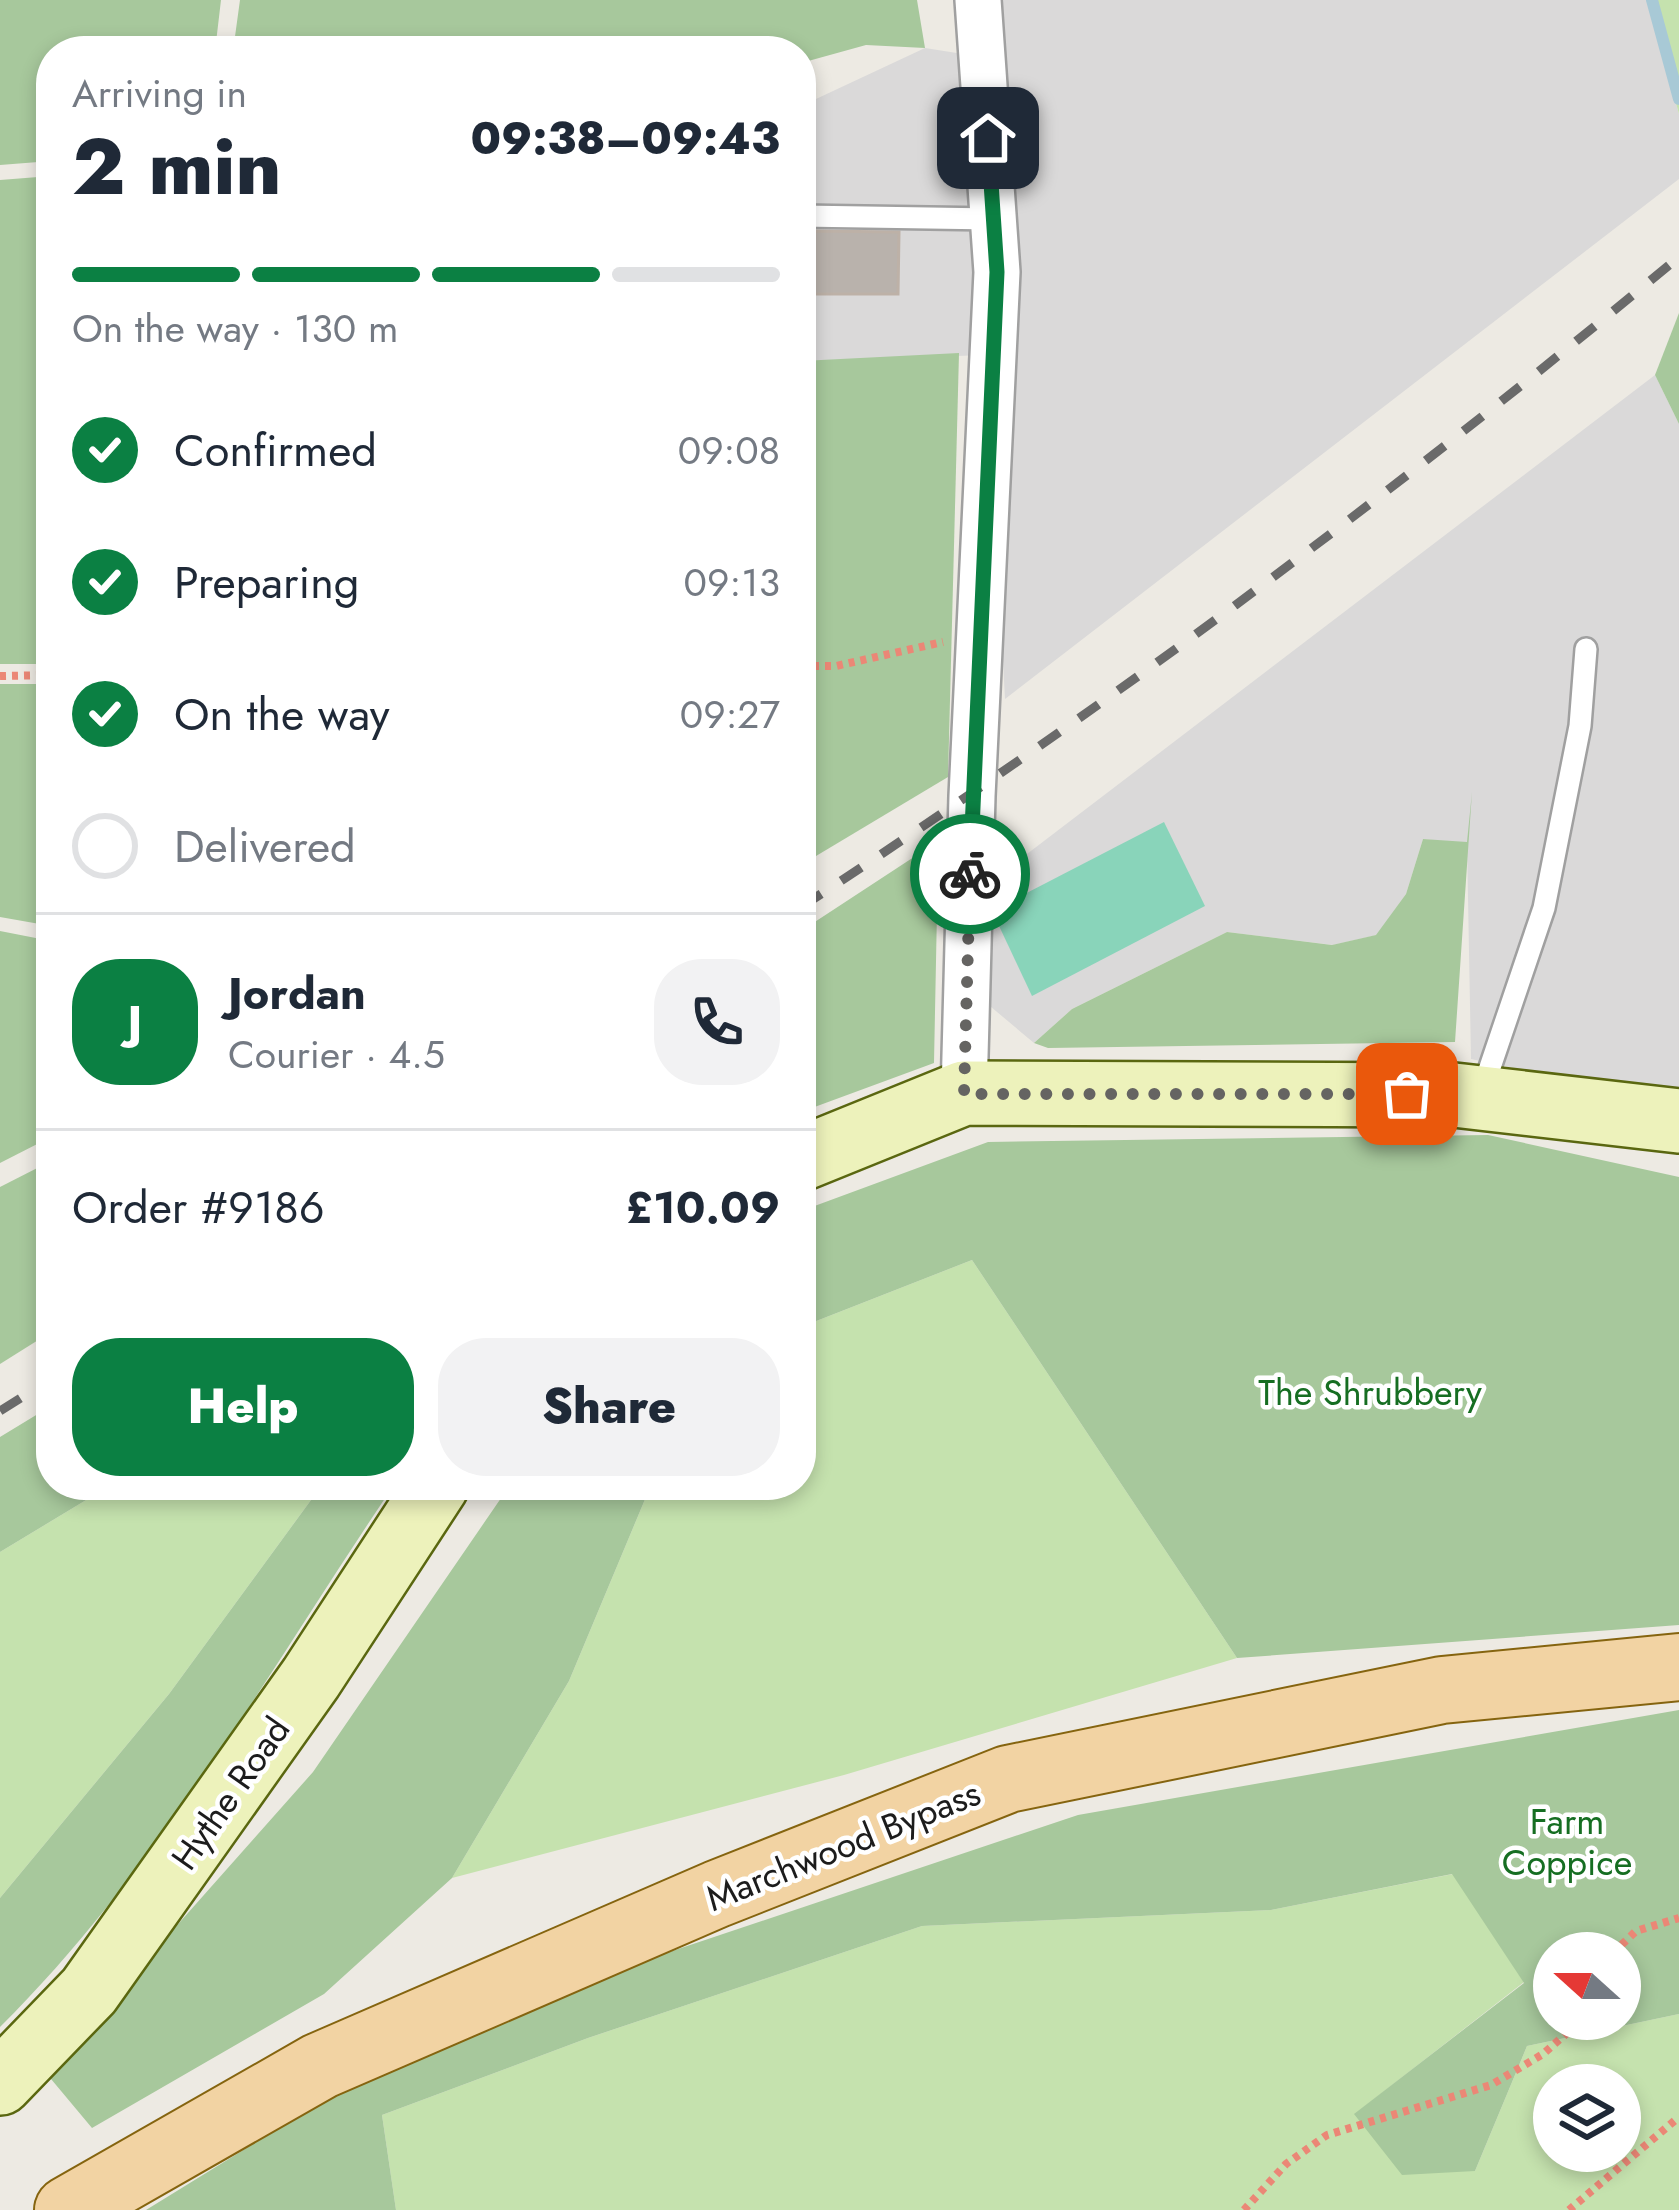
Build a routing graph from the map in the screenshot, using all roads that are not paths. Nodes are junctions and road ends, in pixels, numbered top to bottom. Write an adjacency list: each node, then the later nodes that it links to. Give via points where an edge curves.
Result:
1 (978, 0): 3 (street)
2 (816, 216): 3 (lane)
3 (993, 219): 5 (street)
4 (1586, 649): 6 (lane, via 1580,726 1544,908)
5 (964, 1094): 6 (street); 8 (street)
6 (1480, 1097): 7 (street)
7 (1679, 1121)
8 (816, 1153)
9 (427, 1500): 11 (street, Hythe Road, via 89,1991)
10 (1679, 1666): 12 (main road, Marchwood Bypass, via 1442,1690 1008,1779 320,2066)
11 (0, 2083)
12 (68, 2210)

